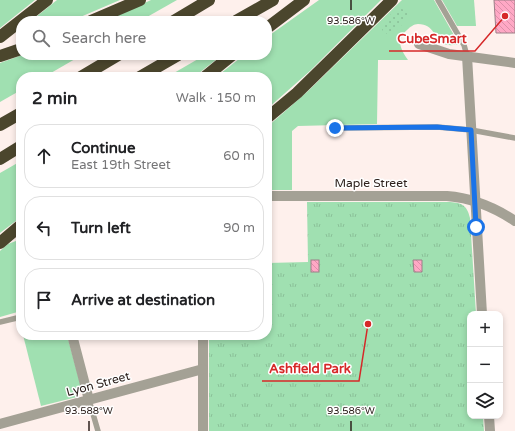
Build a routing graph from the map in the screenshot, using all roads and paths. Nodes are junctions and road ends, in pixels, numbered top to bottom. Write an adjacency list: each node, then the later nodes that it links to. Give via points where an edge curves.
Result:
1 (47, 0): 8 (highway)
2 (140, 0): 9 (highway)
3 (210, 0): 10 (highway)
4 (272, 0): 11 (highway)
5 (304, 0): 13 (highway)
6 (392, 0): 26 (highway, via 297,93)
7 (438, 0): 18 (lane, via 464,45)
8 (27, 16)
9 (103, 16)
10 (183, 16)
11 (245, 16)
12 (16, 24): 14 (highway)
13 (272, 24)
14 (0, 37)
15 (419, 44): 18 (street, via 441,52)
16 (16, 51): 17 (highway)
17 (0, 56)
18 (467, 56): 22 (street); 30 (street)
19 (110, 60): 23 (highway)
20 (169, 60): 24 (highway)
21 (226, 60): 25 (highway)
22 (515, 63)
23 (89, 72)
24 (149, 72)
25 (211, 72)
26 (272, 114)
27 (16, 116): 28 (highway)
28 (0, 126)
29 (335, 128): 30 (lane, via 437,127)
30 (471, 130): 31 (lane); 35 (street)
31 (515, 138)
32 (16, 149): 33 (highway)
33 (0, 159)
34 (272, 196): 35 (street, Maple Street, via 447,196)
35 (475, 200): 36 (street, Maple Street); 40 (street)
36 (515, 221)
37 (16, 229): 39 (highway)
38 (16, 235): 39 (highway)
39 (0, 242)
40 (482, 311)
41 (16, 317): 42 (lane)
42 (0, 322)
43 (73, 340): 46 (street)
44 (203, 340): 45 (street)
45 (203, 369): 46 (street, Lyon Street); 50 (street)
46 (89, 400): 48 (street, Lyon Street); 49 (lane)
47 (489, 419): 51 (street)
48 (0, 424)
49 (98, 431)
50 (203, 431)
51 (490, 431)

